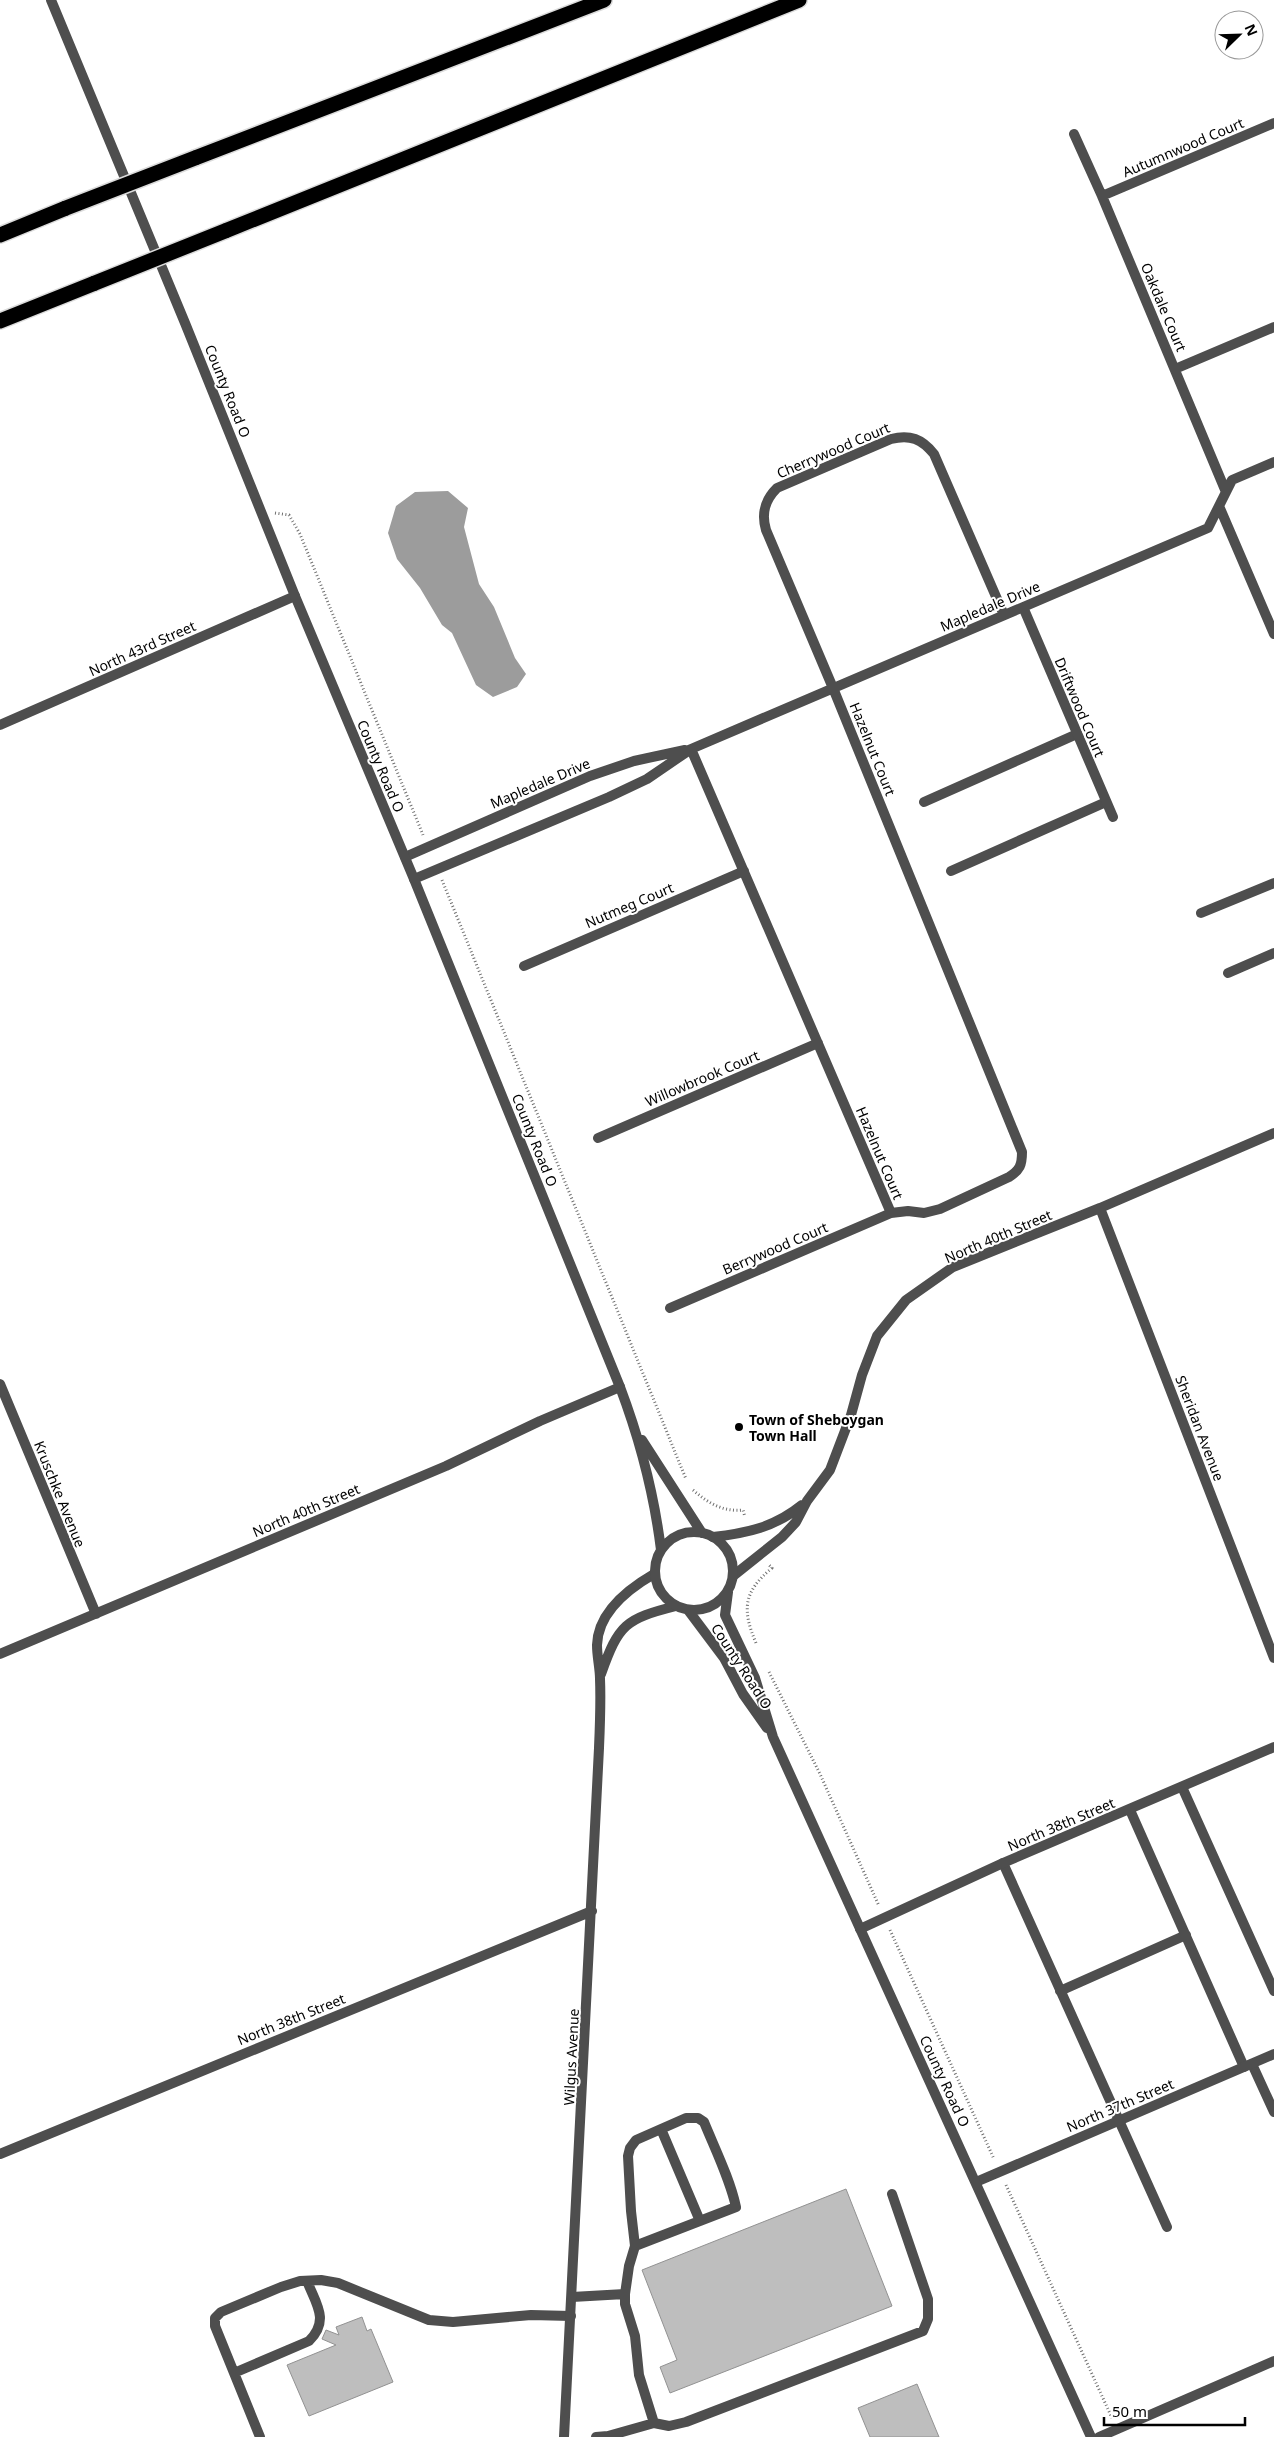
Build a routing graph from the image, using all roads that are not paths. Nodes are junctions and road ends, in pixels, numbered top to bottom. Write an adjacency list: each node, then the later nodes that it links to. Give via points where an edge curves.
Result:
1 (51, 0): 14 (street, County Road O)
2 (604, 0): 7 (highway, bridge)
3 (799, 0): 8 (highway, bridge)
4 (1274, 123): 6 (street, Autumnwood Court)
5 (1074, 134): 6 (street, Oakdale Court)
6 (1102, 196): 10 (street, Oakdale Court)
7 (0, 235)
8 (0, 321)
9 (1274, 327): 10 (street)
10 (1175, 369): 12 (street, Oakdale Court)
11 (1274, 462): 12 (street, Mapledale Drive, via 1232,480)
12 (1226, 492): 13 (street, Mapledale Drive)
13 (1219, 506): 15 (street, Mapledale Drive, via 1208,528); 16 (street)
14 (295, 596): 20 (street, North 43rd Street); 26 (street, County Road O)
15 (1023, 607): 17 (street, Mapledale Drive); 21 (street, Driftwood Court)
16 (1270, 615): 18 (street)
17 (1004, 616): 19 (street, Mapledale Drive); 19 (street, Cherrywood Court, via 934,454 915,438 891,439 777,488 764,508 766,530)
18 (1274, 634)
19 (833, 688): 22 (street, Mapledale Drive); 39 (street, Hazelnut Court, via 1022,1152 1019,1170 1009,1177 924,1213)
20 (0, 725)
21 (1077, 734): 23 (street); 24 (street, Driftwood Court)
22 (691, 749): 26 (street, Mapledale Drive, via 634,761 590,776); 27 (street, Hazelnut Court); 29 (street, Mapledale Drive, via 647,779 609,797)
23 (924, 802)
24 (1106, 802): 25 (street, Driftwood Court); 28 (street)
25 (1113, 817)
26 (405, 857): 29 (street, County Road O)
27 (744, 870): 33 (street, Nutmeg Court); 35 (street, Hazelnut Court)
28 (951, 871)
29 (414, 879): 42 (street, County Road O)
30 (1274, 883): 31 (street)
31 (1201, 913)
32 (1274, 953): 34 (street)
33 (524, 966)
34 (1228, 973)
35 (818, 1043): 37 (street, Willowbrook Court); 39 (street, Hazelnut Court)
36 (1274, 1133): 38 (street, North 40th Street)
37 (598, 1138)
38 (1100, 1208): 44 (street, North 40th Street, via 953,1267 906,1300 877,1336 830,1470); 55 (street, Sheridan Avenue)
39 (891, 1213): 40 (street, Berrywood Court)
40 (670, 1308)
41 (0, 1384): 53 (street, Kruschke Avenue)
42 (620, 1387): 43 (street, County Road O); 53 (street, North 40th Street, via 446,1466)
43 (637, 1430): 45 (street); 47 (street, County Road O, via 655,1502)
44 (807, 1501): 46 (street, via 788,1516 749,1532); 49 (street, North 40th Street, via 796,1522 782,1537)
45 (702, 1533): 46 (street); 47 (street, via 679,1535)
46 (713, 1537): 49 (street, via 729,1554)
47 (661, 1550): 48 (street)
48 (654, 1574): 51 (street, via 665,1598); 56 (street, Wilgus Avenue, via 621,1599 604,1618 597,1644)
49 (733, 1576): 50 (street)
50 (728, 1592): 52 (street, via 711,1607); 57 (street, County Road O, via 725,1615 755,1678)
51 (676, 1606): 52 (street); 56 (street, Wilgus Avenue, via 647,1613 625,1626 611,1645)
52 (688, 1610): 57 (street, County Road O, via 724,1658 743,1694)
53 (96, 1614): 54 (street, North 40th Street)
54 (0, 1654)
55 (1274, 1658)
56 (600, 1677): 62 (street, Wilgus Avenue)
57 (773, 1737): 63 (street, County Road O)
58 (1274, 1747): 59 (street, North 38th Street)
59 (1182, 1787): 60 (street, North 38th Street); 66 (street)
60 (1130, 1810): 61 (street, North 38th Street); 64 (street)
61 (1003, 1863): 63 (street, North 38th Street); 65 (street)
62 (592, 1911): 72 (street, North 38th Street); 80 (street, Wilgus Avenue)
63 (860, 1929): 73 (street, County Road O)
64 (1186, 1935): 65 (street); 68 (street)
65 (1060, 1991): 70 (street)
66 (1274, 1991)
67 (1274, 2054): 68 (street, North 37th Street)
68 (1248, 2065): 69 (street); 70 (street, North 37th Street)
69 (1274, 2112)
70 (1119, 2121): 73 (street, North 37th Street); 76 (street)
71 (661, 2129): 75 (street); 75 (street, via 686,2118 698,2118 704,2122 736,2207); 77 (street, via 636,2140 628,2156)
72 (0, 2154)
73 (976, 2182): 88 (street, County Road O)
74 (892, 2194): 84 (street, via 928,2300 928,2319 923,2331 686,2422 669,2426)
75 (700, 2221): 77 (street)
76 (1167, 2227)
77 (635, 2246): 79 (street)
78 (307, 2281): 81 (street, via 338,2283 429,2320 453,2322 531,2315); 83 (street, via 321,2314 322,2321 315,2335 309,2341); 83 (street, via 281,2287 221,2312 215,2318 215,2326)
79 (625, 2294): 80 (street); 84 (street, via 639,2375)
80 (572, 2297): 81 (street, Wilgus Avenue)
81 (571, 2316): 86 (street, Wilgus Avenue)
82 (1274, 2361): 89 (street)
83 (234, 2372): 85 (street)
84 (654, 2423): 87 (street)
85 (260, 2437)
86 (564, 2437)
87 (596, 2437)
88 (1091, 2437)
89 (1099, 2437)

